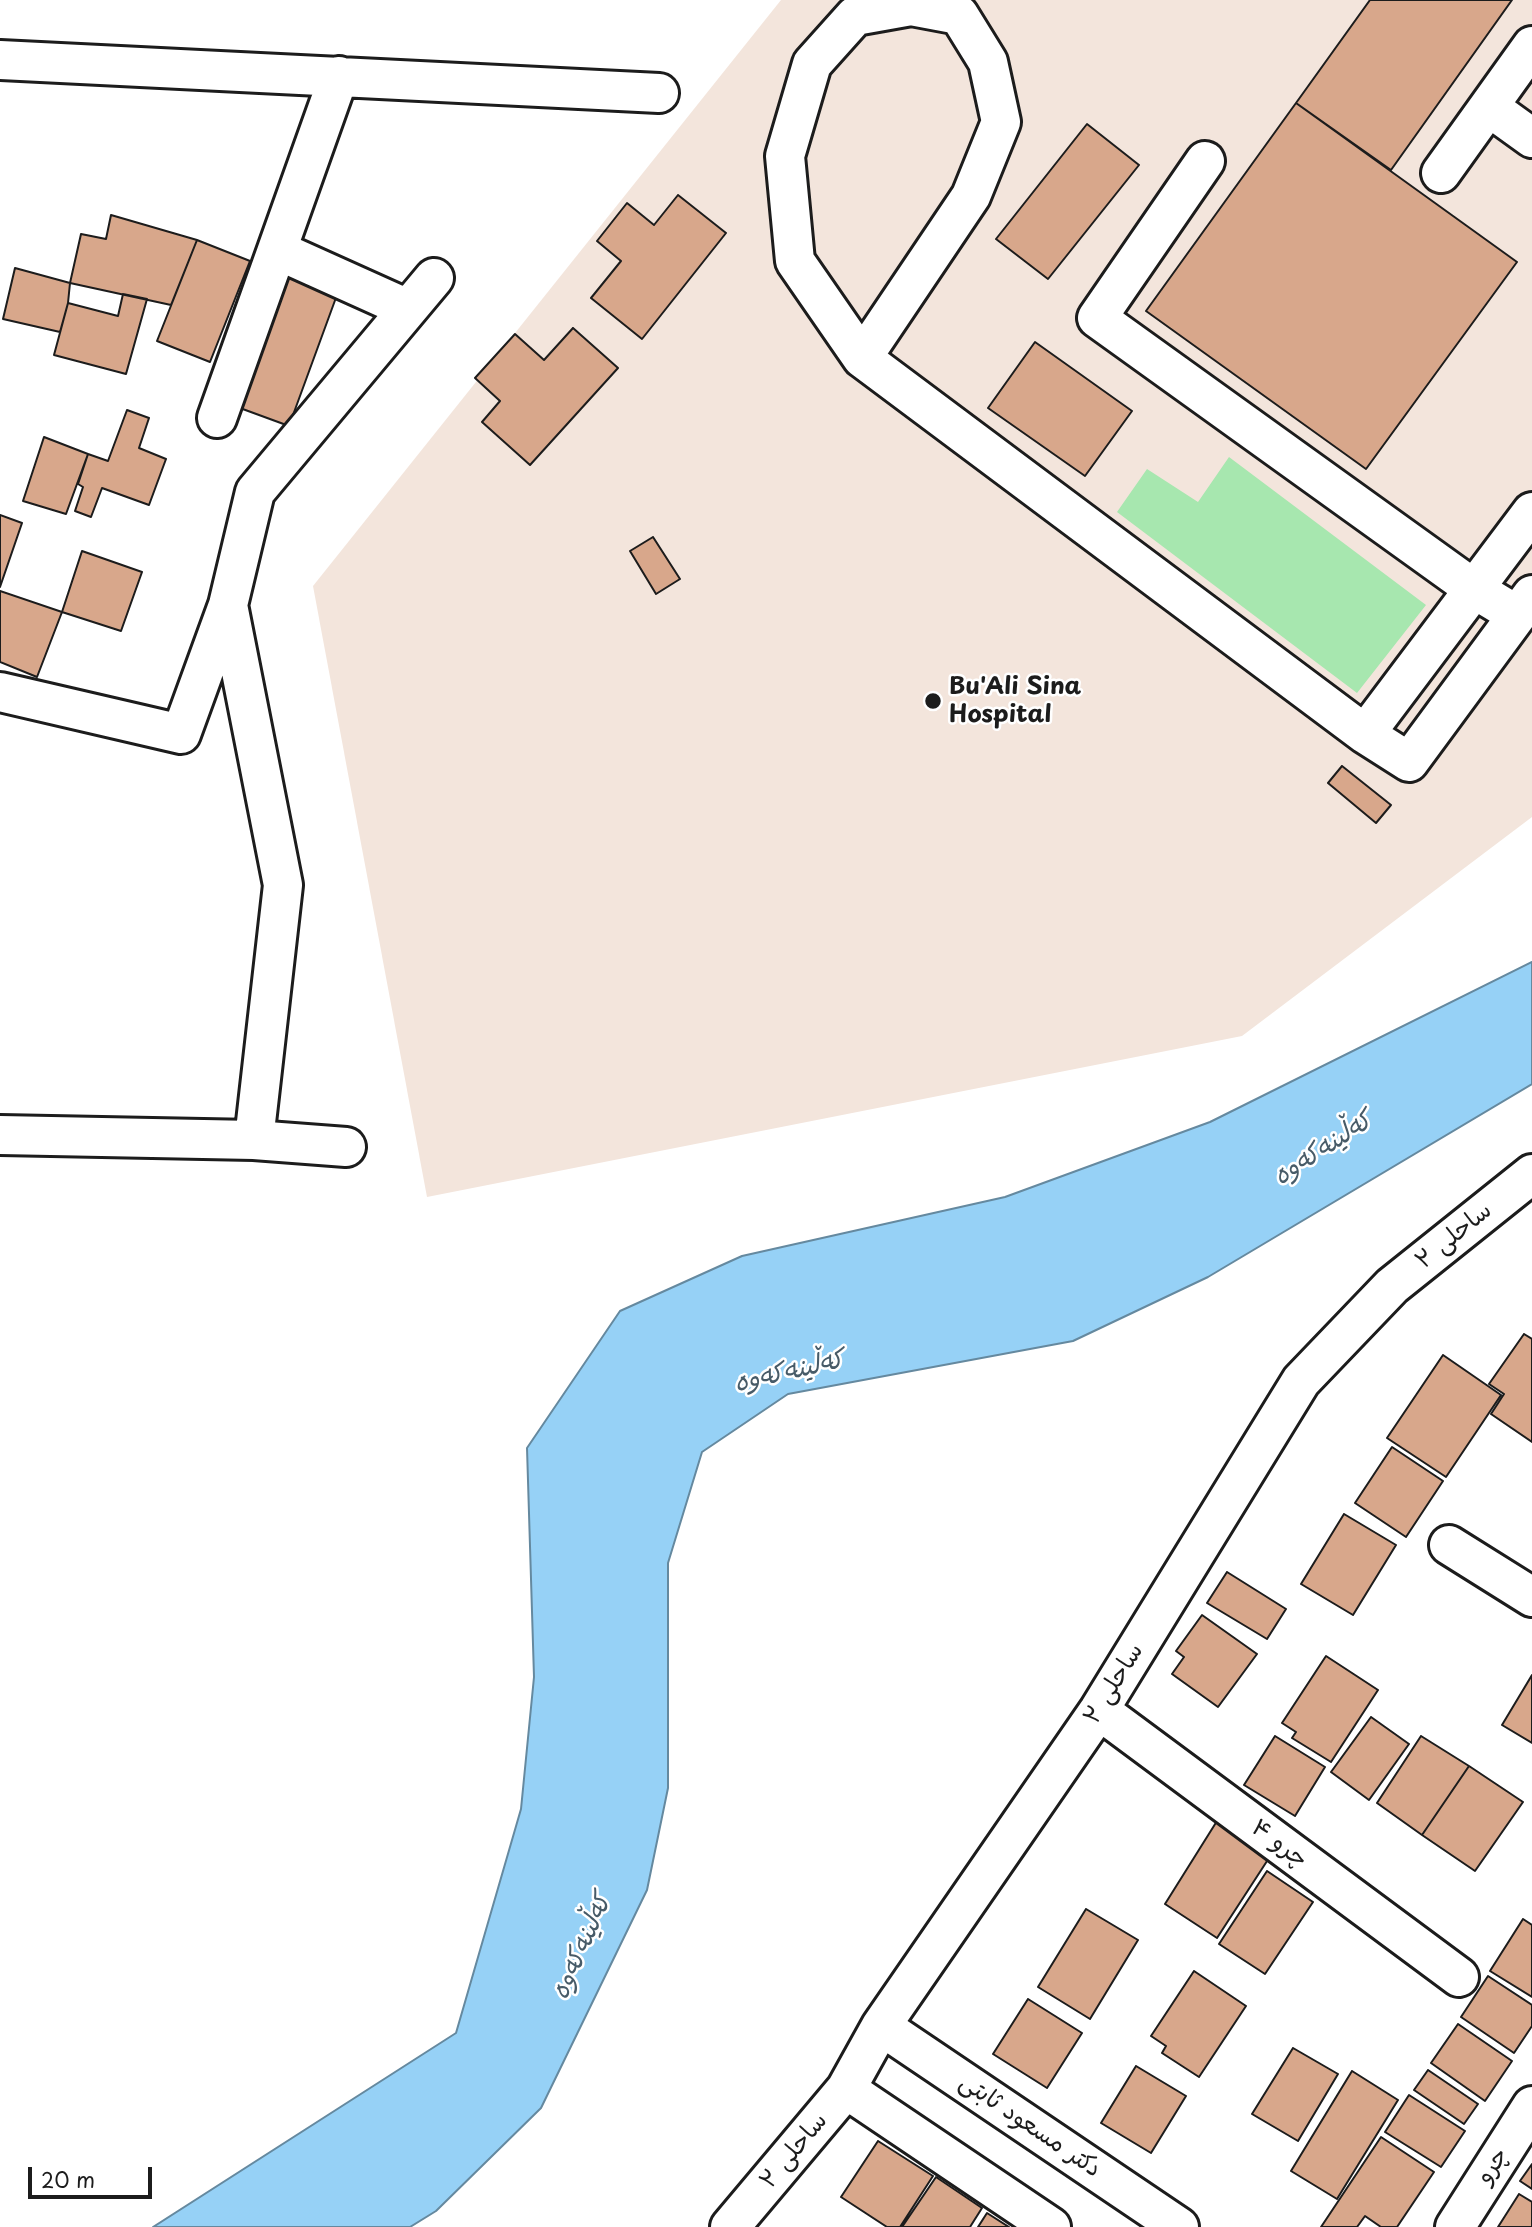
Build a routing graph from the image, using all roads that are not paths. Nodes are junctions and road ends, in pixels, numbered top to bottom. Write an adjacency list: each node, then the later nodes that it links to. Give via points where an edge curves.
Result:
1 (1532, 46): 5 (street)
2 (0, 60): 3 (street)
3 (340, 76): 4 (street); 9 (street)
4 (659, 93)
5 (1489, 107): 6 (street); 8 (street)
6 (1532, 138)
7 (1205, 161): 15 (street, via 1097,318)
8 (1441, 173)
9 (277, 250): 11 (street); 13 (street)
10 (434, 278): 11 (street)
11 (408, 309): 16 (street, via 255,492)
12 (862, 358): 12 (street, via 796,261 785,156 812,64 855,16 911,6 959,15 988,62 1001,122 971,196); 19 (street)
13 (217, 418)
14 (1532, 512): 15 (street)
15 (1474, 589): 17 (street); 19 (street)
16 (228, 605): 18 (street, via 181,734); 21 (street, via 283,885)
17 (1524, 605): 19 (street, via 1409,762)
18 (0, 692)
19 (1365, 734)
20 (0, 1135): 21 (street)
21 (254, 1140): 22 (street)
22 (346, 1147)
23 (1532, 1174): 26 (street, ساحلی ۲, via 1392,1286 1301,1381)
24 (1449, 1545): 25 (street)
25 (1532, 1597)
26 (1099, 1710): 27 (street, چرو ۴); 28 (street, ساحلی ۲)
27 (1460, 1977)
28 (881, 2026): 29 (street, ساحلی ۲); 33 (street, دکتر مسعود ثابتی)
29 (846, 2089): 31 (street, ساحلی ۲); 32 (street)
30 (1532, 2106): 34 (street, چرو)
31 (730, 2227)
32 (1051, 2227)
33 (1179, 2227)
34 (1455, 2227)

